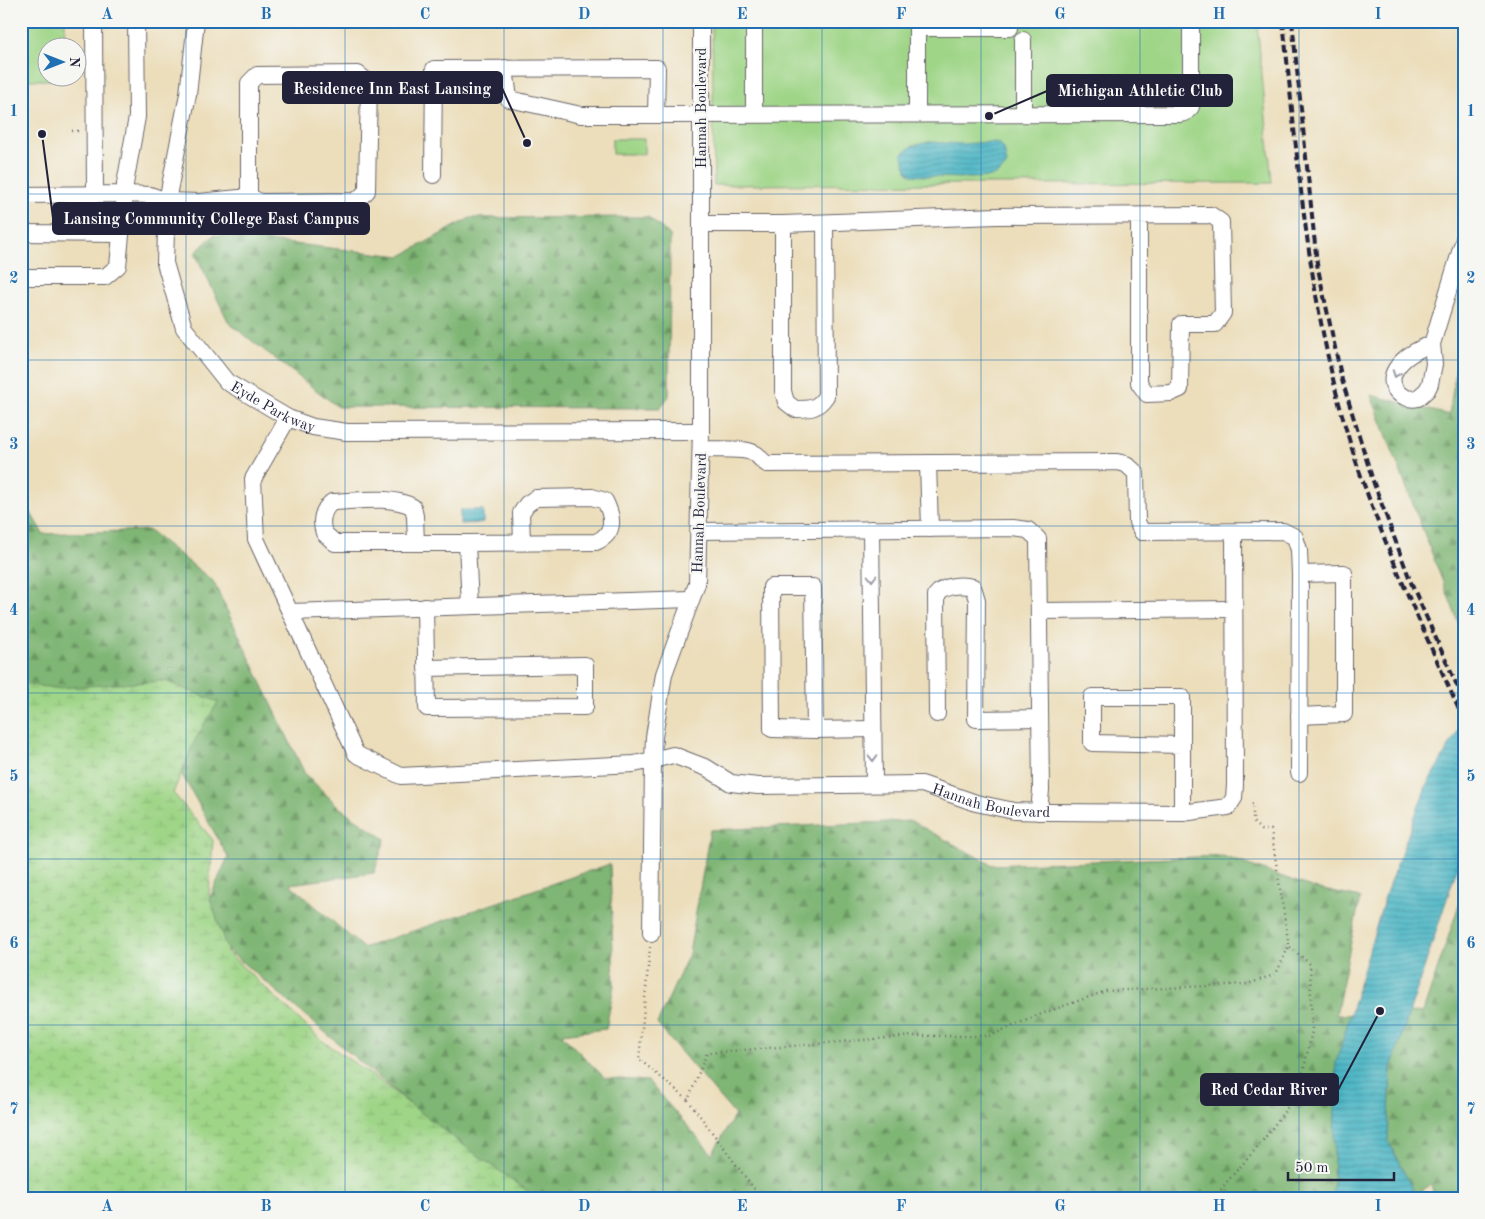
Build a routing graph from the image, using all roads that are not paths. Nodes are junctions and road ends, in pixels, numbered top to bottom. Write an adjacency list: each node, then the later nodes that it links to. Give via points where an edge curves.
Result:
1 (94, 21): 19 (street)
2 (136, 21): 17 (street, via 137,117)
3 (196, 21): 21 (street, Eyde Parkway, via 188,94)
4 (754, 21): 12 (street)
5 (1191, 21): 14 (street, via 1191,102 1185,113)
6 (917, 25): 8 (street); 13 (street)
7 (700, 26): 11 (street, Hannah Boulevard)
8 (1010, 28)
9 (1023, 40): 14 (street)
10 (505, 68): 15 (street, via 509,100 581,114); 15 (street, via 656,68); 16 (street, via 434,69)
11 (701, 114): 12 (street); 15 (street); 24 (street, Hannah Boulevard)
12 (754, 114): 13 (street)
13 (917, 114): 14 (street)
14 (1023, 114)
15 (656, 115)
16 (433, 176)
17 (125, 194): 19 (street); 21 (street, via 150,195); 27 (street)
18 (21, 195): 19 (street)
19 (95, 195)
20 (249, 197): 20 (street, via 260,202 356,201 367,191 368,83 358,74 257,75 249,82); 21 (street, via 199,202)
21 (166, 201): 31 (street, Eyde Parkway, via 165,263 184,328 227,382)
22 (1138, 216): 22 (street, via 1211,216 1221,222 1223,313 1215,324 1181,324 1180,388 1171,393 1147,394 1138,383); 23 (street, via 997,216)
23 (825, 223): 25 (street); 25 (street, via 826,396 819,406 807,410 795,410 786,402 784,391)
24 (701, 224): 25 (street); 32 (street, Hannah Boulevard)
25 (782, 224)
26 (21, 234): 27 (street)
27 (121, 234): 29 (street, via 118,266 105,277)
28 (1464, 239): 30 (street)
29 (21, 277)
30 (1432, 344)
31 (288, 418): 32 (street, Eyde Parkway, via 313,427 348,432); 48 (street, via 253,479 256,539)
32 (701, 431): 33 (street, Hannah Boulevard)
33 (701, 450): 34 (street, via 748,450 767,464); 37 (street, Hannah Boulevard)
34 (928, 463): 35 (street); 38 (street, via 1126,464 1136,472 1137,522 1142,532)
35 (930, 529): 36 (street); 47 (street, via 1028,530 1038,539)
36 (871, 530): 37 (street); 53 (street, one-way to 53)
37 (699, 531): 43 (street, Hannah Boulevard, via 697,584)
38 (1234, 532): 42 (street, via 1283,531 1295,537); 46 (street)
39 (416, 542): 39 (street, via 335,542 324,533 322,517 332,502 404,502 413,508); 40 (street)
40 (467, 542): 41 (street); 44 (street)
41 (522, 542): 41 (street, via 596,542 605,538 610,530 612,514 605,501 592,497 536,498 521,513)
42 (1300, 574): 51 (street); 51 (street, via 1344,573 1344,714)
43 (691, 599): 44 (street); 56 (street, Hannah Boulevard, via 664,674 654,737)
44 (470, 606): 45 (street)
45 (425, 607): 48 (street); 49 (street)
46 (1234, 609): 47 (street); 60 (street, Hannah Boulevard, via 1234,798 1229,805)
47 (1039, 611): 52 (street)
48 (290, 612): 56 (street, via 356,754 400,776 634,764)
49 (426, 668): 49 (street, via 427,708 585,707 585,665)
50 (937, 714): 52 (street, via 936,596 939,591 952,586 966,585 973,587 977,600 976,719)
51 (1299, 716): 57 (street)
52 (1040, 718): 59 (street)
53 (873, 729): 54 (street); 58 (street, one-way to 58)
54 (814, 730): 54 (street, via 813,587 771,588 772,729)
55 (1182, 745): 55 (street, via 1092,743 1092,697 1182,697); 60 (street)
56 (654, 760): 58 (street, Hannah Boulevard, via 673,756 707,768 731,783 758,786); 61 (street)
57 (1299, 773)
58 (874, 783): 59 (street, Hannah Boulevard, via 922,784 976,803 1014,811)
59 (1039, 812): 60 (street, Hannah Boulevard)
60 (1182, 813)
61 (651, 933)

